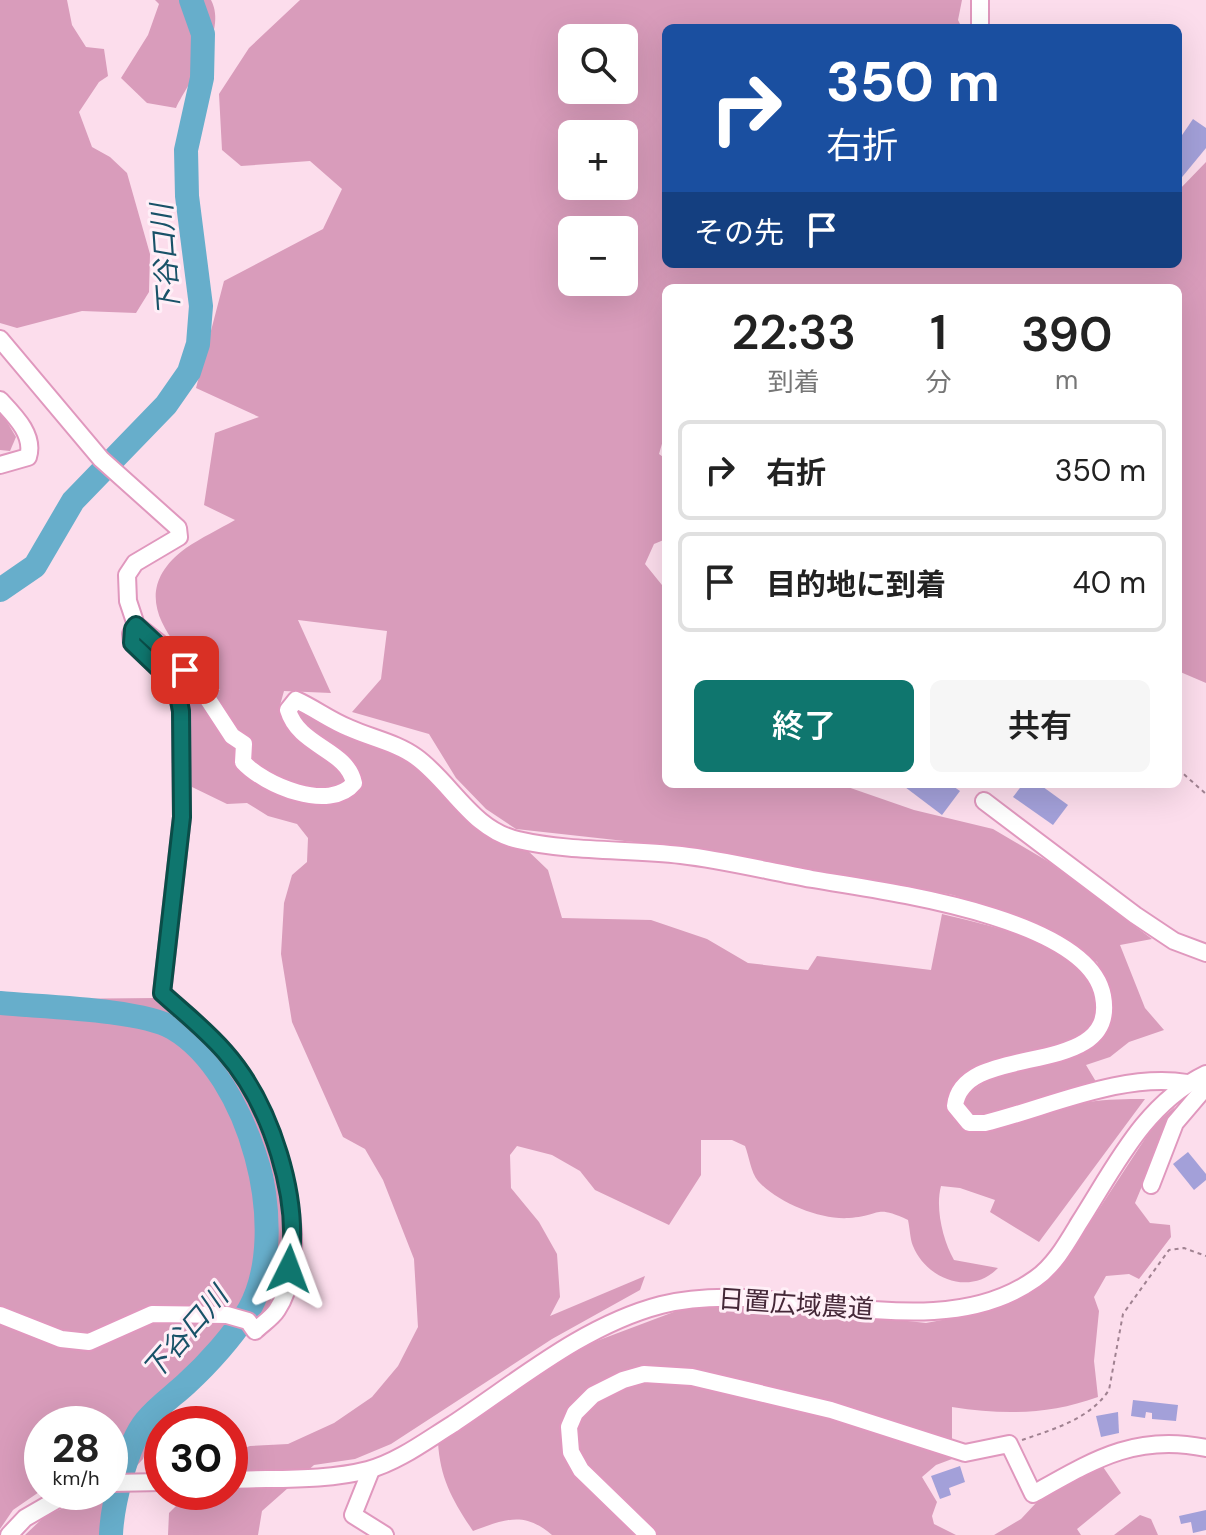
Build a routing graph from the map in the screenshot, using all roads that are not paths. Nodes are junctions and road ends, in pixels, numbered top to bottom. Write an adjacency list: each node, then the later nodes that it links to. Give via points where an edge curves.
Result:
1 (980, 0): 2 (street)
2 (980, 24)
3 (0, 339): 6 (street, via 101,459 178,528 179,537 135,563 127,575 125,589)
4 (0, 400): 5 (street, via 28,437 30,450 28,457)
5 (0, 465)
6 (136, 625): 10 (street, via 196,681 232,736 244,744 243,762 285,789 332,795 354,783 346,767 295,727 288,710 296,700 416,757 471,813 517,840 683,856 950,902 1059,946 1095,977 1103,995 1099,1026 1078,1048 987,1071 965,1084 955,1106 969,1123 1007,1118 1091,1093 1148,1083); 12 (street, via 132,643 176,685 181,711 182,817 162,993 226,1053 273,1135 293,1246 285,1292 276,1311 255,1331 248,1321 227,1315 152,1314 89,1342 61,1339)
7 (984, 801): 8 (street, via 1135,915 1174,941)
8 (1206, 953)
9 (1206, 1076): 10 (street, 日置広域農道); 11 (street, via 1204,1089 1175,1123)
10 (1187, 1083): 14 (street, 日置広域農道, via 1134,1135 1055,1260 1035,1279 1009,1292 952,1310 929,1311 744,1298 662,1305 617,1319 420,1445)
11 (1151, 1185)
12 (0, 1315)
13 (1206, 1448): 19 (street, via 1169,1443 1110,1452 1033,1494 1009,1444 965,1453 831,1410 692,1377 644,1374 593,1395 569,1427 571,1452 581,1470)
14 (371, 1470): 15 (street, 日置広域農道); 18 (street, via 353,1515)
15 (248, 1479)
16 (37, 1510): 17 (street)
17 (9, 1535)
18 (385, 1535)
19 (648, 1535)

